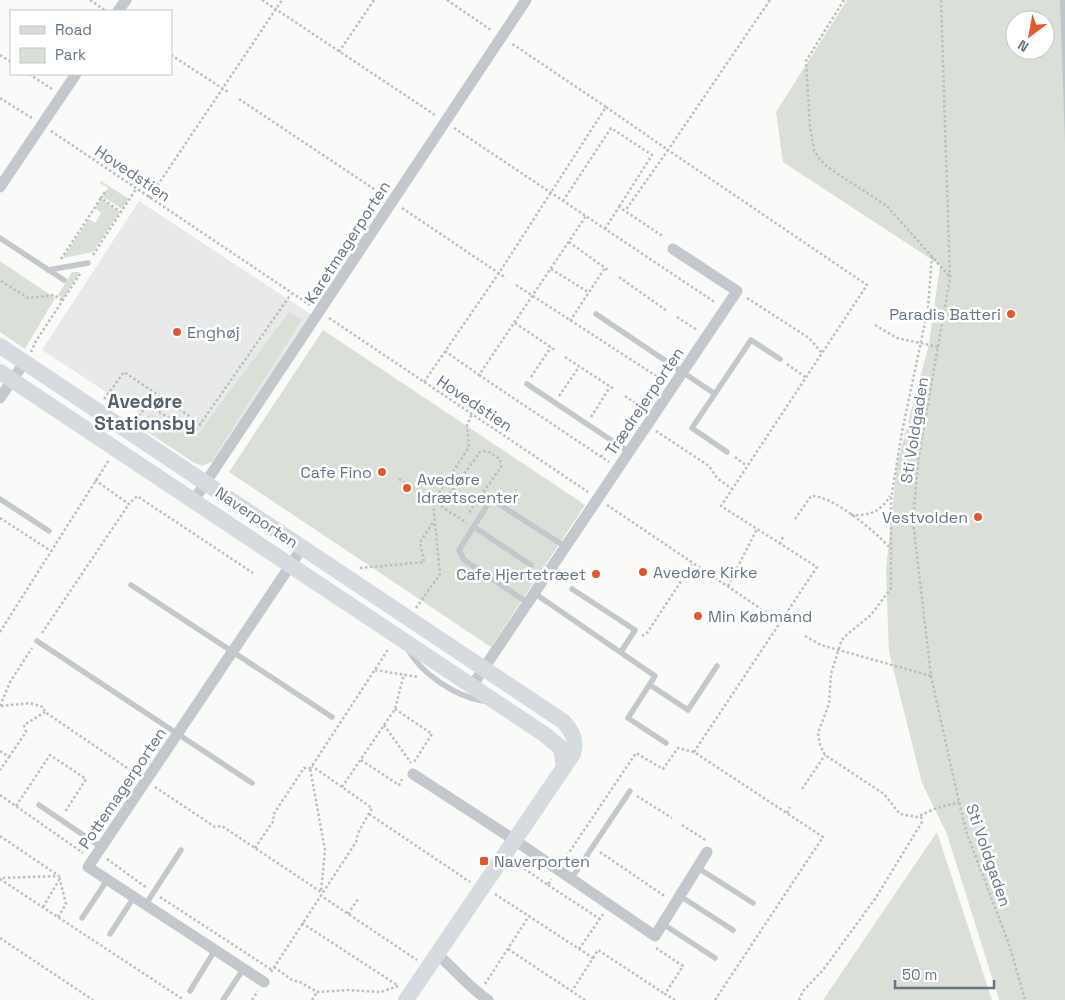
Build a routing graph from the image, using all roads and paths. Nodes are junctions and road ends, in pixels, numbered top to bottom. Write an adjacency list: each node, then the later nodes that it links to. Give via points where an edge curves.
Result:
1 (90, 0): 11 (path)
2 (262, 0): 10 (path)
3 (282, 0): 10 (path)
4 (374, 0): 13 (path)
5 (447, 0): 12 (path)
6 (526, 0): 12 (street, Karetmagerporten)
7 (770, 0): 26 (path)
8 (844, 0): 44 (path, via 806,61 814,150 829,168 887,206)
9 (941, 0): 53 (path, Sti Voldgaden)
10 (276, 9): 13 (path); 17 (path)
11 (105, 10)
12 (502, 37): 22 (path); 24 (street, Karetmagerporten)
13 (339, 52): 24 (path)
14 (172, 56): 17 (path)
15 (31, 75): 19 (path)
16 (75, 75): 19 (street)
17 (222, 88): 18 (path); 32 (path)
18 (228, 92)
19 (62, 95): 27 (street)
20 (0, 98): 23 (path)
21 (238, 99): 33 (path)
22 (606, 107): 26 (path); 30 (path)
23 (32, 118)
24 (445, 122): 30 (path); 33 (street, Karetmagerporten)
25 (70, 143): 28 (path, Hovedstien)
26 (668, 150): 36 (path); 64 (path, via 867,285)
27 (0, 187)
28 (136, 189): 32 (path, Hovedstien); 37 (path)
29 (105, 192): 31 (path)
30 (550, 192): 34 (path); 50 (path)
31 (101, 198): 37 (path); 47 (path)
32 (149, 198): 59 (path, Hovedstien)
33 (393, 201): 50 (path); 114 (street, Karetmagerporten)
34 (563, 201): 35 (path, via 611,128 652,155); 38 (path)
35 (619, 207): 36 (path); 39 (path)
36 (625, 211): 40 (path)
37 (121, 212): 45 (path)
38 (586, 216): 39 (path); 42 (path)
39 (605, 228): 63 (path)
40 (664, 237)
41 (0, 238): 47 (lane)
42 (568, 242): 46 (path); 48 (path)
43 (673, 249): 58 (street)
44 (932, 256): 53 (path); 74 (path, via 928,308)
45 (88, 263): 47 (lane); 61 (path)
46 (605, 268): 49 (path); 57 (path)
47 (52, 269): 55 (lane)
48 (551, 269): 57 (path); 60 (path)
49 (608, 270)
50 (498, 273): 52 (path); 79 (path)
51 (619, 277): 65 (path)
52 (506, 278)
53 (950, 278): 77 (path, Sti Voldgaden)
54 (2, 280): 61 (path, via 28,298 54,295)
55 (64, 280)
56 (516, 285): 60 (path)
57 (588, 292): 69 (path)
58 (737, 292): 63 (street, Trædrejerporten); 80 (path, via 809,338)
59 (292, 294): 62 (path, Hovedstien); 104 (path)
60 (533, 295): 69 (path); 70 (path)
61 (63, 300): 83 (path)
62 (308, 304)
63 (725, 309): 73 (street, Trædrejerporten)
64 (851, 310): 66 (path); 80 (path)
65 (667, 311)
66 (857, 313)
67 (596, 314): 85 (lane)
68 (677, 317): 73 (path)
69 (570, 321): 93 (path)
70 (515, 323): 76 (path); 86 (path)
71 (875, 325): 74 (path, via 897,338)
72 (348, 331): 90 (path, Hovedstien)
73 (707, 336): 85 (street, Trædrejerporten)
74 (921, 342): 77 (path); 117 (path)
75 (0, 346): 83 (street, Naverporten)
76 (551, 347): 78 (path); 88 (path)
77 (938, 347): 162 (path, Sti Voldgaden, via 918,462 913,521)
78 (555, 350)
79 (445, 351): 86 (path); 90 (path)
80 (822, 353): 89 (path)
81 (565, 357): 84 (path)
82 (780, 359): 89 (path); 95 (lane, via 750,340)
83 (24, 363): 87 (street); 100 (street, Naverporten)
84 (579, 367): 92 (path); 96 (path)
85 (682, 373): 93 (street, Trædrejerporten); 95 (lane)
86 (480, 375): 108 (path)
87 (6, 376): 98 (street); 119 (street, Naverporten)
88 (532, 377)
89 (806, 377): 110 (path)
90 (424, 382): 101 (path, Hovedstien)
91 (527, 384): 106 (lane)
92 (610, 386): 94 (path); 102 (path)
93 (673, 387): 103 (street, Trædrejerporten)
94 (614, 389)
95 (715, 394): 107 (lane, via 692,428)
96 (559, 396)
97 (625, 396): 103 (path)
98 (0, 398)
99 (144, 409): 104 (path, via 151,407 194,433)
100 (96, 411): 104 (path, via 124,372); 114 (street, Naverporten)
101 (472, 414): 116 (path, Hovedstien); 120 (path, via 467,425 469,447)
102 (591, 417)
103 (651, 420): 106 (street, Trædrejerporten); 115 (path, via 709,466 717,478)
104 (201, 424)
105 (608, 446): 108 (path)
106 (629, 452): 134 (street, Trædrejerporten)
107 (727, 452): 110 (path)
108 (601, 457): 109 (path)
109 (605, 460)
110 (747, 466): 115 (path)
111 (98, 476): 113 (path)
112 (399, 479): 120 (path)
113 (95, 480): 121 (path); 137 (path)
114 (205, 483): 119 (street, Karetmagerporten); 135 (street, Naverporten)
115 (732, 489): 130 (path, via 720,506)
116 (589, 493)
117 (892, 494): 124 (path, via 879,510 865,515); 136 (path)
118 (0, 499): 131 (lane)
119 (194, 500): 139 (street, Naverporten)
120 (433, 502): 122 (path); 127 (path)
121 (129, 504): 142 (path, via 137,496); 153 (path)
122 (442, 506): 128 (path); 129 (path, via 480,452 487,451 500,459 501,467 470,511)
123 (621, 514): 138 (path)
124 (850, 515): 126 (path, via 826,499 811,496); 136 (path, via 880,536)
125 (0, 518): 137 (path)
126 (795, 519)
127 (434, 520): 141 (path, via 420,542 424,562); 146 (path, via 440,574)
128 (462, 520)
129 (474, 527): 134 (lane, via 491,499); 140 (lane); 147 (lane, via 459,550 464,560)
130 (757, 529): 133 (path); 144 (path)
131 (49, 532)
132 (783, 537): 133 (path)
133 (780, 544): 148 (path, via 817,567)
134 (566, 547): 147 (street, Trædrejerporten)
135 (302, 548): 139 (street, Pottemagerporten); 141 (street, Naverporten)
136 (890, 548): 154 (path, via 892,577 888,595 864,622 844,636)
137 (51, 551): 150 (path)
138 (693, 563): 144 (path); 156 (path, via 647,633)
139 (290, 565): 152 (street, Naverporten); 155 (street, Pottemagerporten)
140 (531, 565)
141 (336, 570): 159 (street, Naverporten)
142 (253, 574)
143 (131, 585): 155 (lane)
144 (728, 586): 148 (path)
145 (572, 589): 156 (lane, via 635,630)
146 (424, 595)
147 (531, 598): 156 (lane); 159 (street, Trædrejerporten)
148 (780, 622): 149 (path); 175 (path)
149 (785, 625)
150 (0, 632)
151 (805, 636): 154 (path)
152 (402, 640): 165 (street, Naverporten); 166 (lane, via 412,658 466,698)
153 (37, 641): 167 (path, via 10,682); 172 (lane)
154 (839, 650): 162 (path); 176 (path, via 831,674 829,704 818,734)
155 (232, 652): 170 (lane); 172 (street, Pottemagerporten)
156 (622, 653): 164 (lane, via 656,676)
157 (381, 660): 160 (path)
158 (717, 666): 164 (lane, via 688,710)
159 (484, 669): 165 (street, Trædrejerporten); 180 (street, Naverporten, via 569,728 574,738 574,749)
160 (375, 670): 161 (path); 179 (path)
161 (404, 674): 163 (path); 168 (path)
162 (930, 676): 190 (path, Sti Voldgaden)
163 (423, 677)
164 (650, 685): 173 (lane, via 628,718)
165 (472, 686): 166 (street, Naverporten)
166 (499, 704): 180 (street, Naverporten, via 558,744)
167 (0, 706): 169 (path, via 30,703 43,707)
168 (395, 709): 171 (path); 171 (path, via 432,734 412,765)
169 (45, 712): 177 (path, via 24,725 26,732); 183 (path)
170 (332, 717)
171 (384, 725): 178 (path)
172 (178, 733): 183 (street, Pottemagerporten); 185 (lane)
173 (666, 743)
174 (0, 751): 177 (path)
175 (694, 752): 184 (path, via 678,748 663,769 636,753); 194 (path)
176 (825, 755): 187 (path); 196 (path, via 884,794 900,814 909,817)
177 (9, 757): 181 (path)
178 (361, 760): 182 (path, via 399,785); 186 (path)
179 (311, 767): 186 (path); 204 (path, via 304,768); 218 (path, via 325,850)
180 (564, 768): 201 (street)
181 (0, 770)
182 (408, 776): 201 (street)
183 (146, 780): 202 (street, Pottemagerporten); 204 (path, via 215,827 222,826)
184 (616, 782): 188 (path); 210 (path)
185 (252, 783)
186 (342, 787): 195 (path, via 372,808)
187 (802, 790)
188 (630, 791): 197 (path); 203 (lane)
189 (0, 795): 192 (path)
190 (959, 802): 196 (path); 261 (path, Sti Voldgaden, via 967,834 1010,947)
191 (39, 805): 198 (lane)
192 (16, 806): 198 (path, via 50,755 86,779); 208 (path)
193 (790, 807): 194 (path)
194 (786, 813): 259 (path, via 823,837)
195 (369, 814): 216 (path); 218 (path, via 356,842)
196 (921, 815): 260 (path, via 922,822 883,887)
197 (672, 818)
198 (60, 819): 202 (lane)
199 (682, 825): 206 (path, via 707,841)
200 (0, 836): 211 (path)
201 (516, 841): 207 (street); 210 (street)
202 (103, 846): 208 (street, Pottemagerporten); 217 (path, via 107,858)
203 (593, 847): 212 (lane); 221 (path)
204 (255, 848): 218 (path)
205 (182, 850): 217 (lane)
206 (707, 852): 209 (street)
207 (505, 856): 215 (path); 216 (street)
208 (93, 860): 214 (street, Pottemagerporten, via 88,866)
209 (698, 868): 221 (street); 222 (lane)
210 (558, 870): 212 (street); 215 (path)
211 (60, 877): 213 (path); 224 (path); 227 (path, via 66,904)
212 (571, 878): 232 (street, via 655,936)
213 (0, 879): 224 (path)
214 (108, 879): 219 (street, Pottemagerporten); 228 (lane)
215 (548, 884): 230 (path)
216 (483, 888): 226 (path); 242 (street)
217 (153, 892): 223 (lane); 244 (path)
218 (320, 894): 225 (path); 231 (path)
219 (134, 897): 223 (street, Pottemagerporten); 234 (lane)
220 (358, 899): 225 (path)
221 (678, 900): 232 (street); 233 (lane)
222 (753, 903)
223 (146, 904): 239 (street, Pottemagerporten)
224 (42, 908): 227 (path)
225 (348, 914): 242 (path)
226 (529, 916): 237 (path); 238 (path)
227 (58, 917): 253 (path)
228 (82, 918)
229 (611, 918): 230 (path, via 603,913)
230 (600, 919): 238 (path)
231 (302, 922): 244 (path); 249 (path)
232 (662, 924): 241 (lane)
233 (732, 930)
234 (110, 934)
235 (0, 938): 252 (path)
236 (651, 945): 250 (path, via 683,966)
237 (508, 949): 247 (path); 251 (path)
238 (580, 949): 240 (path)
239 (216, 950): 243 (street, Pottemagerporten); 246 (lane)
240 (593, 958): 247 (path); 250 (path, via 598,950)
241 (715, 958)
242 (433, 961): 249 (street); 251 (street)
243 (244, 968): 245 (street, Pottemagerporten); 254 (lane)
244 (273, 968): 245 (path); 248 (path)
245 (264, 982): 255 (path)
246 (190, 991)
247 (572, 991): 257 (path)
248 (318, 992): 249 (path); 256 (path)
249 (405, 992)
250 (665, 994): 258 (path)
251 (484, 997)
252 (94, 1000)
253 (184, 1000)
254 (223, 1000)
255 (252, 1000)
256 (312, 1000)
257 (585, 1000)
258 (675, 1000)
259 (715, 1000)
260 (799, 1000)
261 (1026, 1000)

